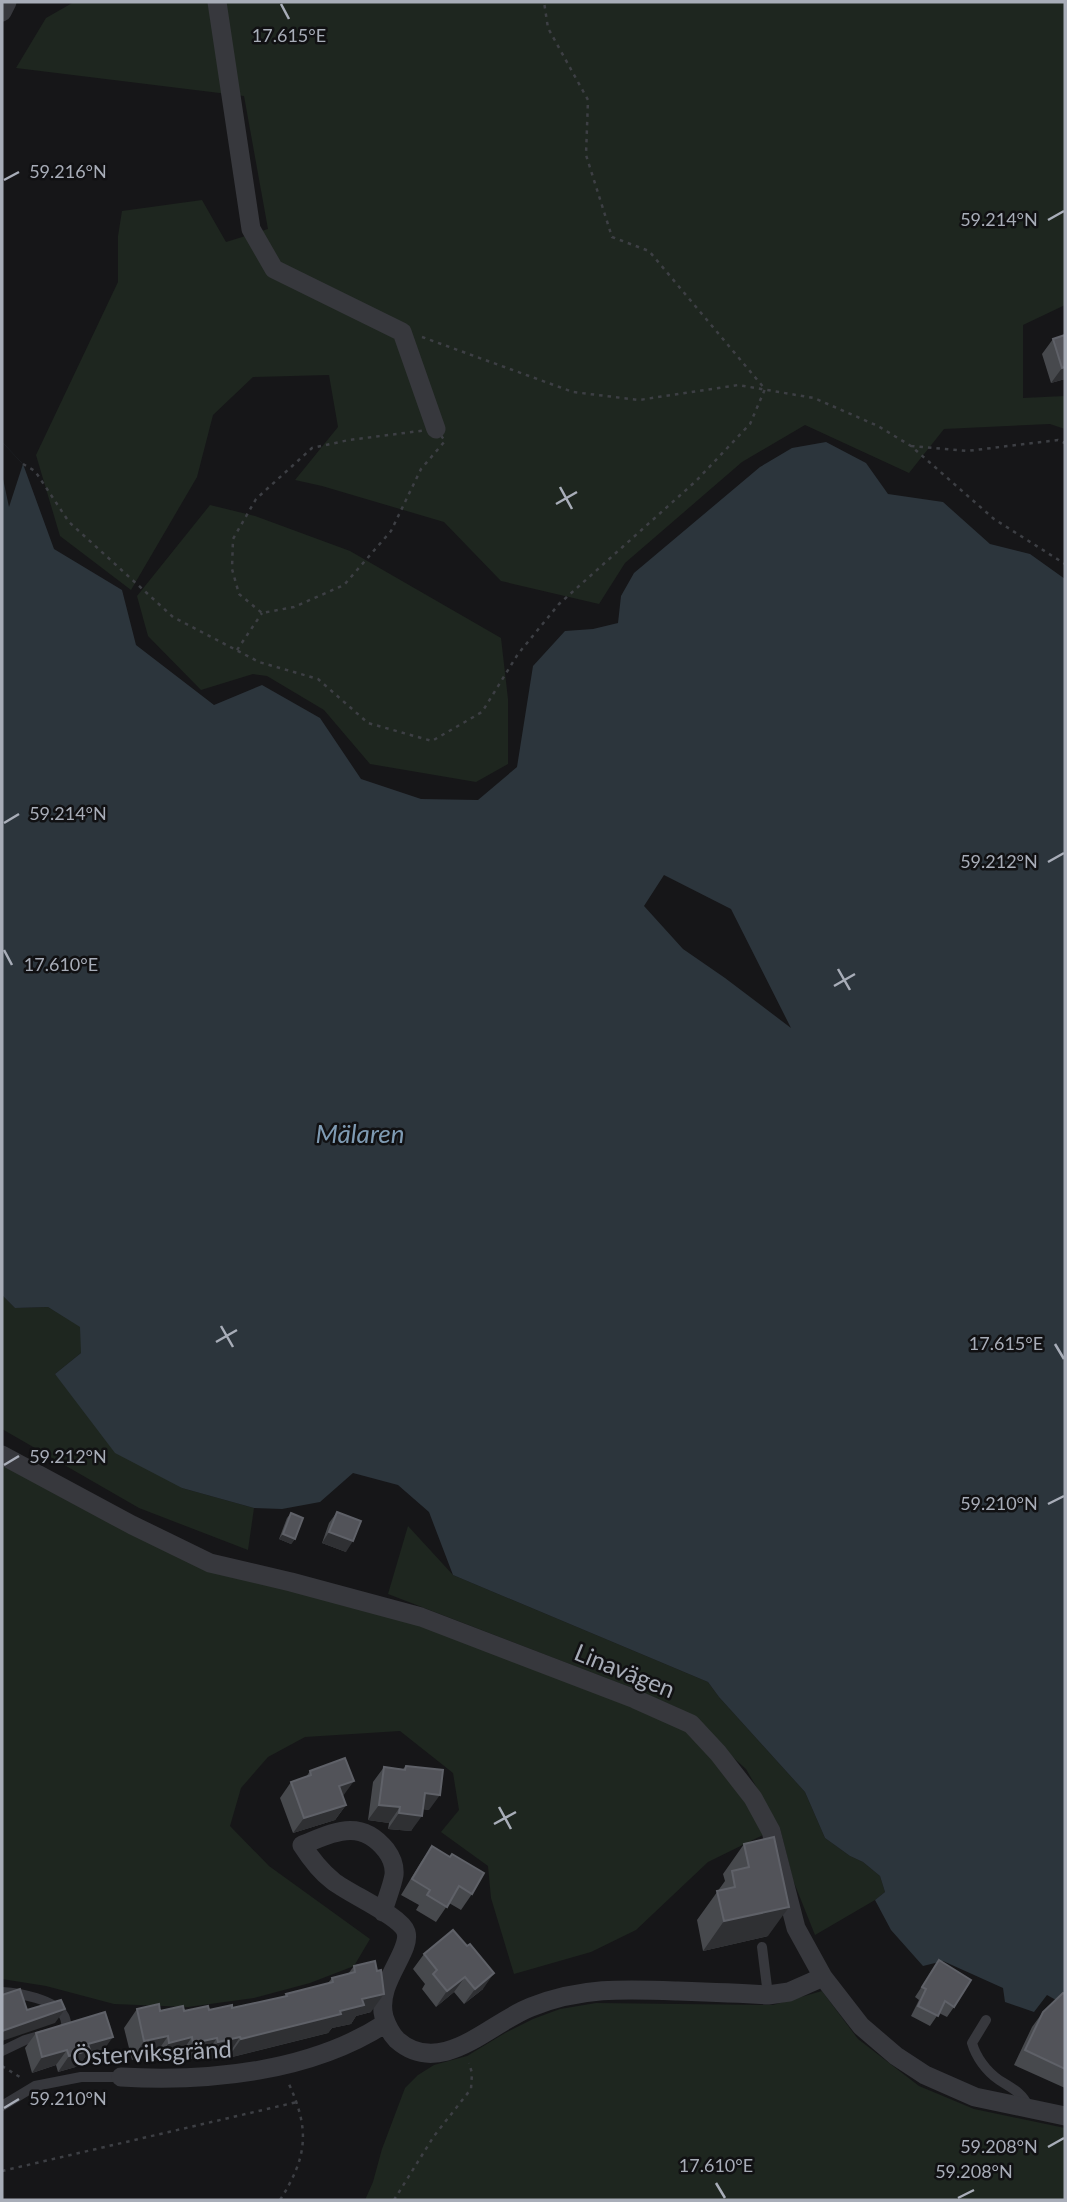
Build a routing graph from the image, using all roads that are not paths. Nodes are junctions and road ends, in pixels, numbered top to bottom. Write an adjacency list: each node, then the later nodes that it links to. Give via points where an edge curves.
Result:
1 (7, 2): 3 (street)
2 (217, 2): 4 (street, via 251,229 274,270 402,331)
3 (2, 12)
4 (436, 429)
5 (2, 1455): 8 (street, Linavägen, via 210,1563 421,1617 691,1724 754,1798 771,1831 796,1928)
6 (383, 1912): 6 (street, via 335,1883 302,1845 339,1831 357,1830 372,1837 393,1860 394,1874); 12 (street, via 399,1921 407,1934 382,1996)
7 (762, 1947): 10 (lane)
8 (823, 1977): 10 (street); 16 (street, Linavägen, via 862,2026 925,2075 975,2097)
9 (2, 1992): 13 (lane, via 50,2003 64,2016 66,2027)
10 (768, 1996): 12 (street, via 594,1990 528,2008 462,2046 435,2053 408,2047 396,2039)
11 (986, 2020): 16 (lane, via 972,2043 976,2055 996,2078 1018,2092)
12 (386, 2022): 14 (street, Österviksgränd, via 328,2050 277,2066 204,2078)
13 (2, 2051)
14 (121, 2077): 15 (lane, Österviksgränd, via 81,2077 35,2087)
15 (2, 2106)
16 (1030, 2109): 17 (street, Linavägen)
17 (1065, 2116)

